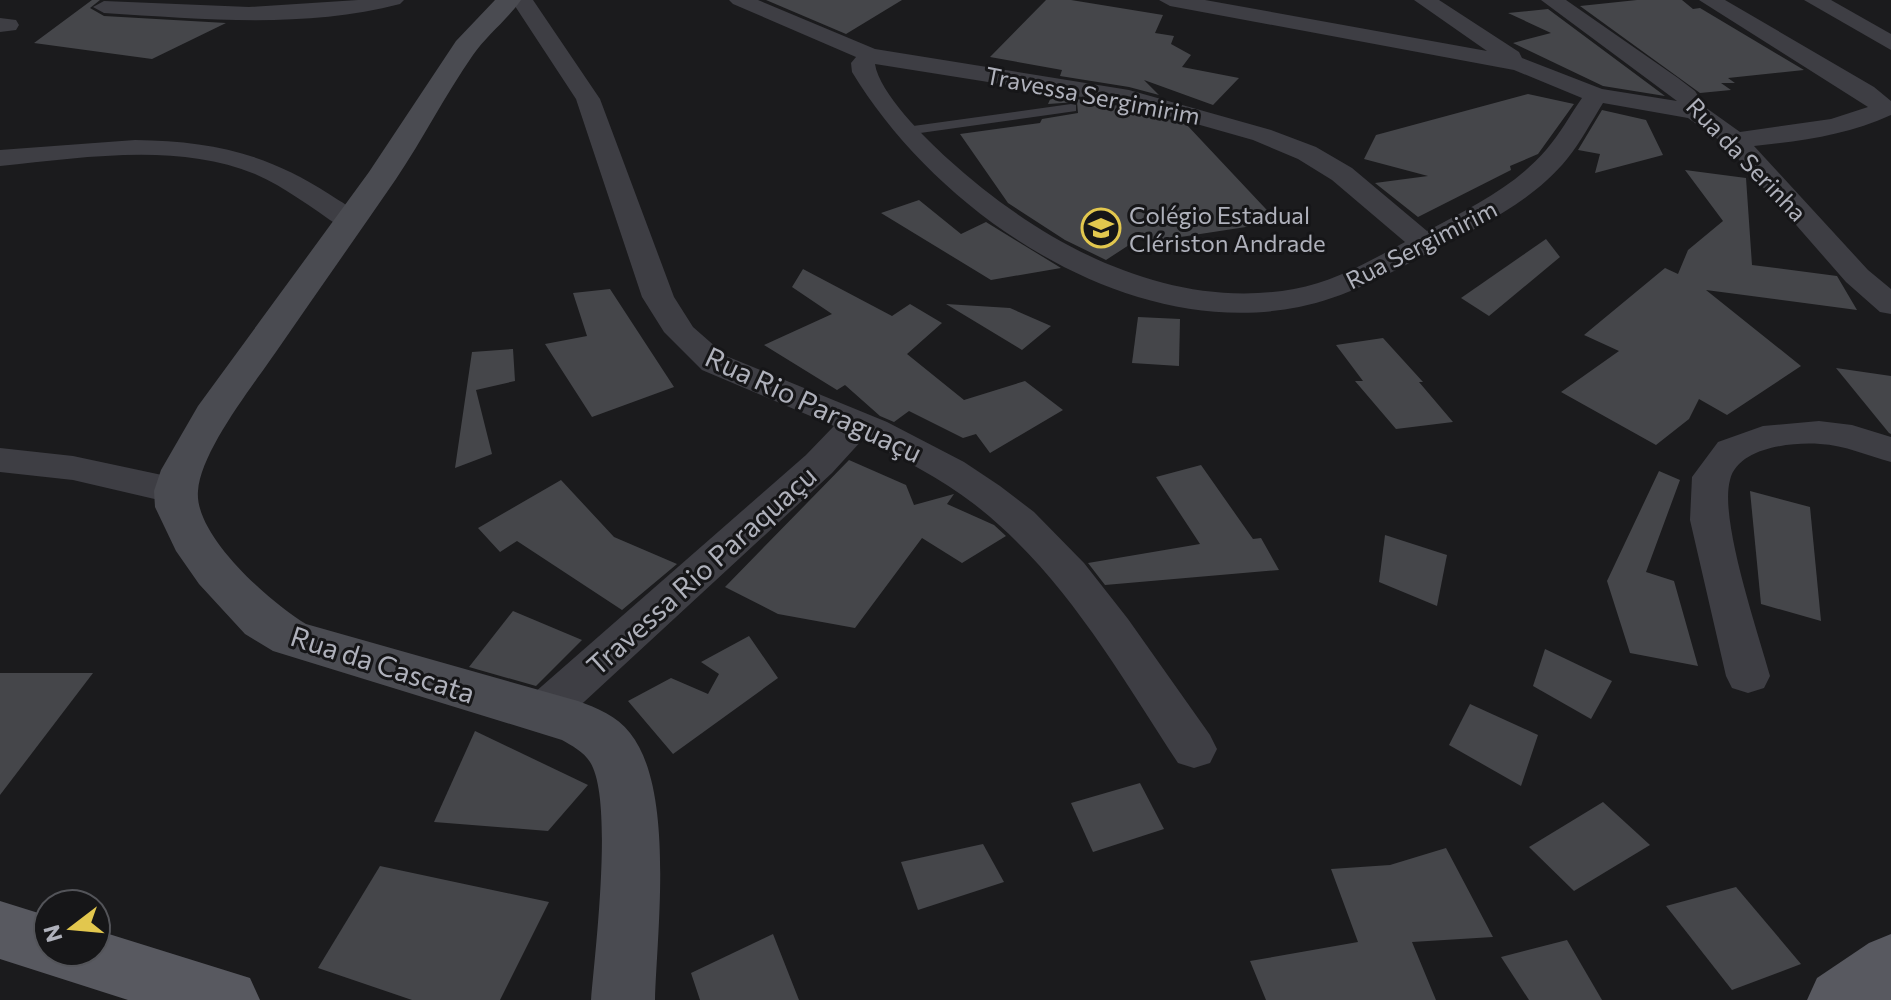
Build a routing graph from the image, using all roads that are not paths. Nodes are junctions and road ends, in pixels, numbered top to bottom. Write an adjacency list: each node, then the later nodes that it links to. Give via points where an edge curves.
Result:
1 (393, 0): 10 (street, via 260,13)
2 (509, 0): 22 (main road, via 465,47)
3 (522, 0): 25 (street, Rua Rio Paraguaçu, via 588,99 658,297 687,343 714,363)
4 (740, 0): 14 (street)
5 (1170, 0): 15 (street)
6 (1425, 0): 15 (street)
7 (1552, 0): 18 (street, Rua da Serinha, via 1670,83)
8 (1710, 0): 20 (street, via 1885,108 1865,118)
9 (1815, 0): 12 (street)
10 (104, 7)
11 (1878, 9): 12 (street)
12 (1839, 13): 13 (street)
13 (1891, 43)
14 (870, 55): 19 (street, Rua Sergimirim, via 864,72); 23 (street, Travessa Sergimirim, via 1129,97 1262,135 1342,174)
15 (1520, 64): 16 (street)
16 (1596, 95): 18 (street); 23 (street, Rua Sergimirim, via 1554,158 1518,192)
17 (1071, 108): 19 (lane)
18 (1696, 112): 20 (street, Rua da Serinha)
19 (906, 131): 23 (street, Rua Sergimirim, via 958,184 1031,236 1159,294 1249,303 1292,297 1349,282)
20 (1735, 140): 24 (street, Rua da Serinha, via 1857,276)
21 (0, 158): 22 (street, via 152,149 232,158 293,183)
22 (349, 220): 28 (main road, via 212,415 192,447)
23 (1424, 243)
24 (1891, 305)
25 (857, 424): 30 (street, Travessa Rio Paraquaçu); 31 (street, Rua Rio Paraguaçu, via 926,456 1019,521 1060,562 1124,645)
26 (1891, 450): 29 (street, via 1819,432 1763,438 1731,450 1711,477 1709,520)
27 (0, 460): 28 (street, via 99,472)
28 (176, 491): 30 (main road, Rua da Cascata, via 182,523 203,554 262,621 290,638)
29 (1748, 676)
30 (542, 713): 37 (main road, Rua da Cascata, via 599,735 615,755 624,781 630,844)
31 (1194, 749)
32 (0, 930): 33 (main road)
33 (32, 940)
34 (1891, 964): 38 (main road)
35 (112, 965): 36 (main road)
36 (228, 1000)
37 (623, 1000)
38 (1839, 1000)

